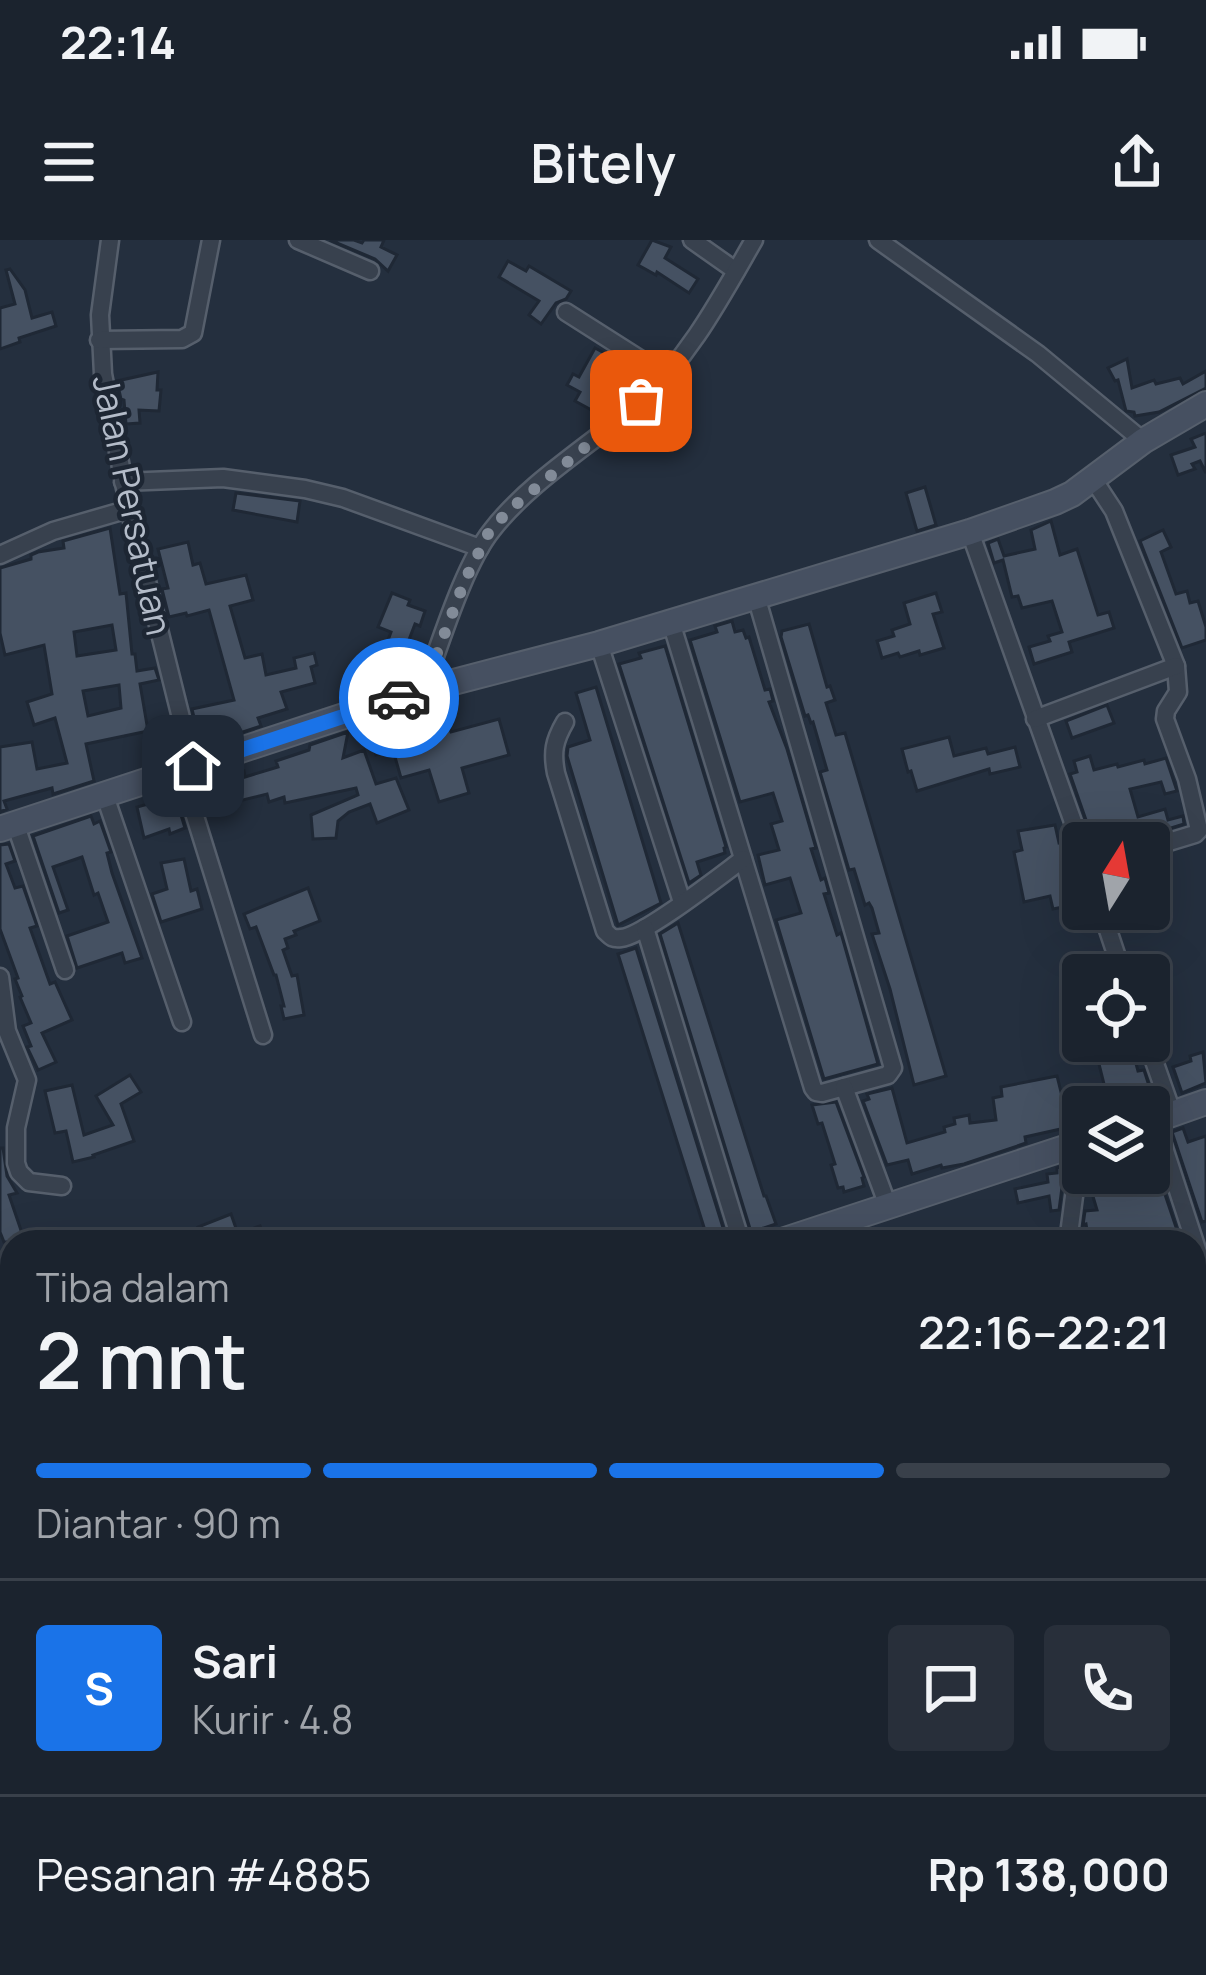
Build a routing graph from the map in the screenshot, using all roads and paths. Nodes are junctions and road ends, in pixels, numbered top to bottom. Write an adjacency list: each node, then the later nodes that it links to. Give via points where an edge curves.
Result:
1 (110, 240): 10 (street, Jalan Persatuan)
2 (211, 240): 10 (street, via 193,333)
3 (298, 240): 7 (street)
4 (692, 240): 8 (street)
5 (754, 240): 8 (street)
6 (878, 240): 13 (street)
7 (370, 271)
8 (736, 271): 11 (street)
9 (566, 312): 11 (street)
10 (99, 340): 15 (street, Jalan Persatuan)
11 (665, 375): 18 (street, via 508,511)
12 (1206, 404): 13 (street)
13 (1143, 441): 14 (street)
14 (1093, 479): 17 (street, via 1055,502); 23 (street)
15 (123, 482): 16 (street, Jalan Persatuan); 18 (street, via 223,478 305,489)
16 (129, 509): 19 (street); 27 (street, Jalan Persatuan)
17 (970, 532): 20 (street); 25 (street)
18 (480, 548): 24 (street)
19 (0, 555)
20 (756, 596): 21 (street); 41 (street, via 893,1068)
21 (671, 622): 22 (street); 33 (street)
22 (592, 646): 24 (street); 34 (street)
23 (1176, 667): 25 (street); 31 (street, via 1178,692 1166,718)
24 (423, 690): 27 (street)
25 (1035, 719): 29 (street)
26 (566, 722): 35 (street, via 555,740 556,773 604,931 621,938)
27 (187, 768): 28 (street); 40 (street, Jalan Persatuan)
28 (105, 796): 30 (street); 38 (street)
29 (1073, 822)
30 (8, 826): 36 (street)
31 (1201, 841): 32 (street)
32 (1170, 845)
33 (743, 860): 34 (street); 41 (street, via 813,1088)
34 (682, 902): 35 (street)
35 (645, 928): 49 (street)
36 (65, 970)
37 (0, 977): 39 (street)
38 (182, 1022)
39 (3, 1032): 46 (street, via 27,1080 15,1132 19,1172 29,1182)
40 (263, 1035)
41 (844, 1087): 48 (street)
42 (1206, 1102): 43 (street)
43 (1170, 1114)
44 (1062, 1149): 48 (street)
45 (1170, 1155): 52 (street)
46 (62, 1186)
47 (1075, 1194): 51 (street)
48 (888, 1206): 50 (street)
49 (737, 1230)
50 (815, 1230)
51 (1070, 1230)
52 (1192, 1230)

